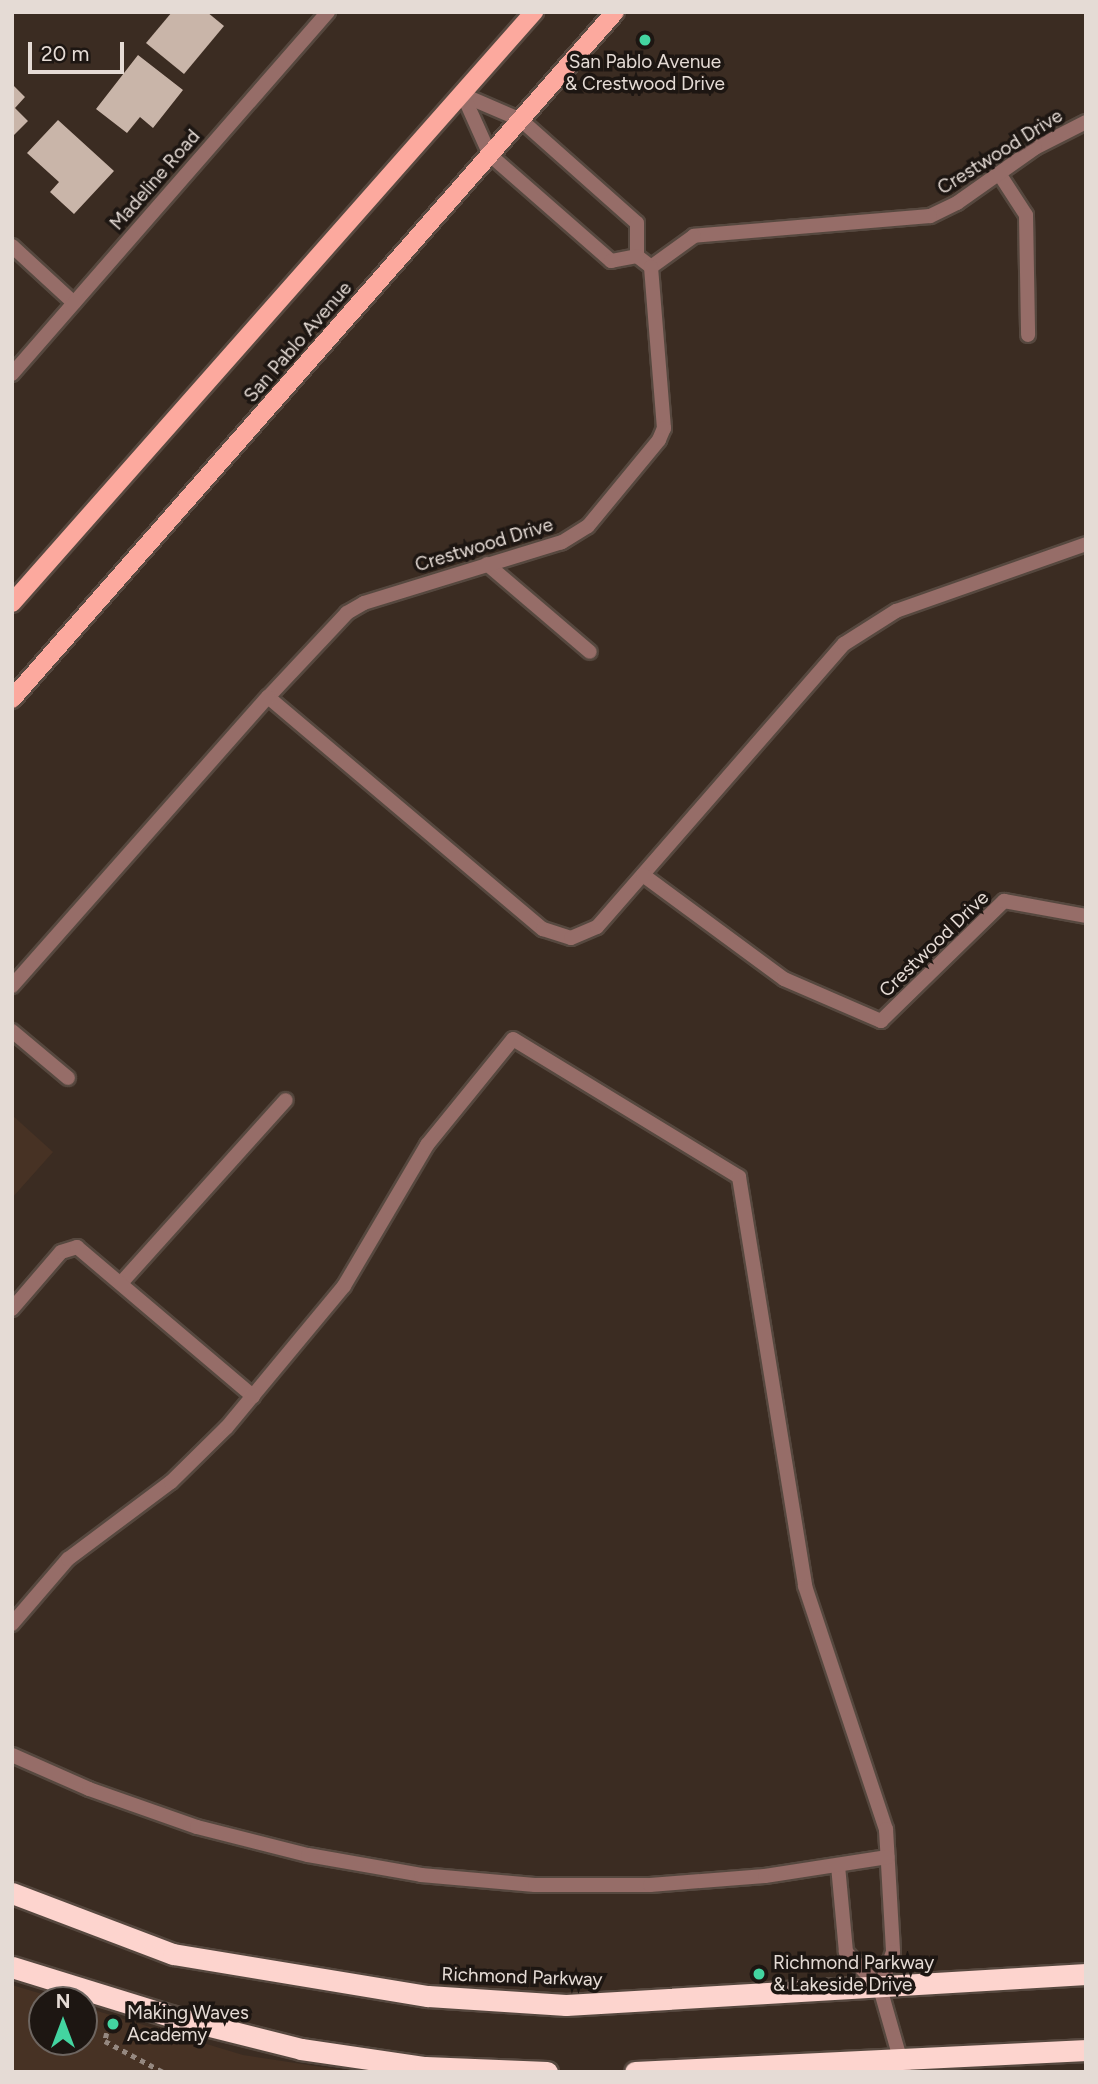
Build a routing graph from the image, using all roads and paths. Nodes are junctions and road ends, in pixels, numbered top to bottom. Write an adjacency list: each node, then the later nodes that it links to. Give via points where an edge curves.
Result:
1 (328, 12): 12 (street, Madeline Road)
2 (534, 12): 4 (main road, San Pablo Avenue)
3 (615, 12): 5 (main road, San Pablo Avenue)
4 (463, 95): 5 (street); 7 (street); 17 (main road, San Pablo Avenue)
5 (521, 120): 7 (main road, San Pablo Avenue); 10 (street, via 637,223)
6 (1086, 122): 8 (street, Crestwood Drive, via 1035,148)
7 (491, 155): 10 (street, via 611,261); 20 (main road, San Pablo Avenue)
8 (1000, 175): 11 (street, Crestwood Drive, via 930,216 694,236); 13 (street, via 1026,215)
9 (12, 246): 12 (street)
10 (637, 256): 11 (street)
11 (651, 267): 16 (street, Crestwood Drive, via 665,415 659,440 575,536)
12 (74, 303): 14 (street, Madeline Road)
13 (1028, 335)
14 (12, 374)
15 (1086, 544): 21 (street, via 896,611 852,638)
16 (487, 564): 18 (street); 19 (street, Crestwood Drive, via 388,593 347,613)
17 (12, 603)
18 (590, 652)
19 (268, 697): 21 (street, via 558,937 571,938 597,928); 23 (street, Crestwood Drive)
20 (12, 699)
21 (643, 875): 22 (street, Crestwood Drive, via 784,979 881,1021 1003,901)
22 (1086, 916)
23 (12, 986)
24 (12, 1031): 25 (street)
25 (68, 1079)
26 (286, 1100): 27 (street)
27 (121, 1283): 28 (street, via 78,1247 61,1252); 29 (street)
28 (12, 1309)
29 (253, 1396): 30 (street, via 171,1482 68,1559); 32 (street, via 344,1286 427,1145 513,1039 739,1177 806,1586 886,1829)
30 (12, 1624)
31 (12, 1755): 33 (street, via 89,1789 197,1827 309,1855 421,1875 535,1885 650,1885)
32 (888, 1857): 33 (street); 37 (street, via 893,1952)
33 (838, 1865): 37 (street, via 846,1952)
34 (12, 1893): 37 (highway, Richmond Parkway, via 173,1954 428,1996 566,2005)
35 (12, 1967): 42 (highway, via 170,2016 301,2049 425,2067)
36 (1086, 1974): 37 (highway, Richmond Parkway)
37 (880, 1988): 40 (street)
38 (107, 2033): 41 (path, via 105,2041)
39 (1086, 2050): 40 (highway)
40 (902, 2066): 43 (highway)
41 (163, 2072)
42 (547, 2072)
43 (635, 2072)

